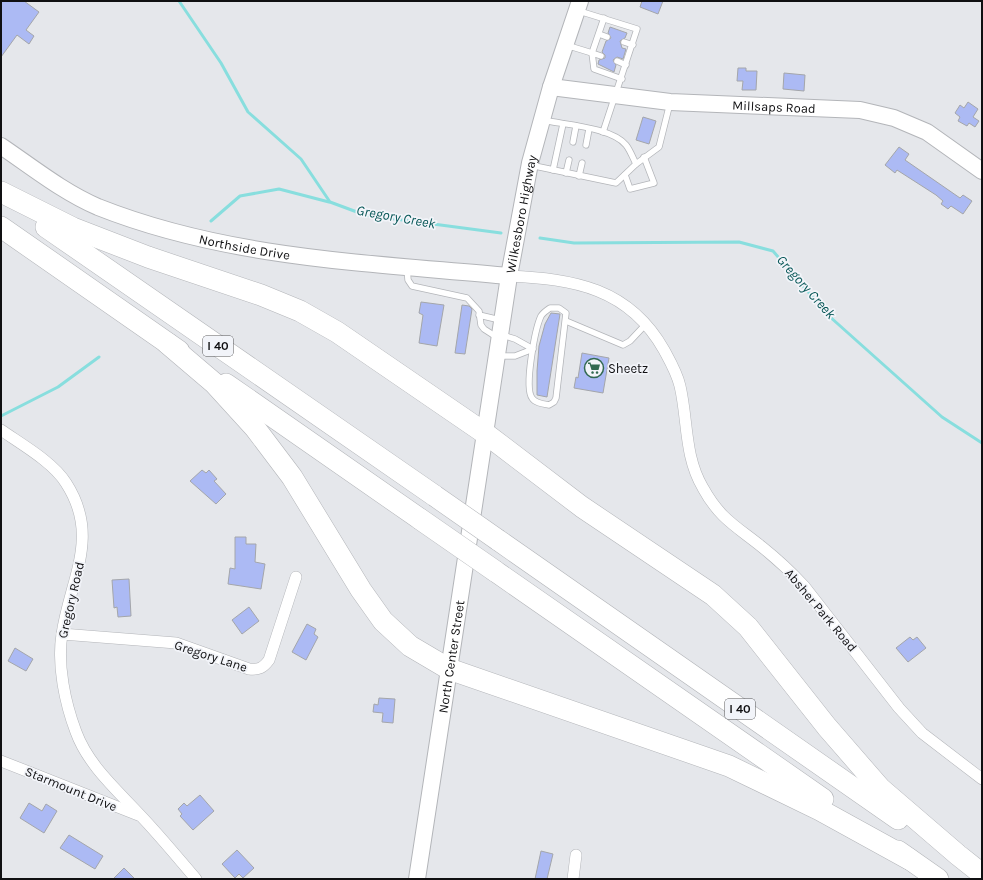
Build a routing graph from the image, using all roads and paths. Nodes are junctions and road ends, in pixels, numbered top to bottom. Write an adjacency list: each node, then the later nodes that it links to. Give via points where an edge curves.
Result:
1 (578, 6): 2 (lane); 6 (street, Wilkesboro Highway)
2 (604, 18): 3 (lane); 7 (lane, via 637,29)
3 (599, 34): 4 (lane); 8 (lane)
4 (607, 37)
5 (624, 42): 7 (lane)
6 (565, 45): 8 (lane); 13 (street, Wilkesboro Highway)
7 (633, 45): 11 (lane)
8 (592, 53): 9 (lane); 12 (lane, via 594,69)
9 (601, 56)
10 (617, 61): 11 (lane)
11 (626, 65): 12 (lane)
12 (622, 79): 14 (lane)
13 (551, 87): 14 (street, Millsaps Road); 16 (street, Wilkesboro Highway)
14 (617, 96): 15 (street, Millsaps Road); 20 (lane)
15 (670, 102): 24 (lane, via 659,147); 30 (street, Millsaps Road, via 860,110 894,118 927,132)
16 (542, 120): 17 (lane); 28 (street, Wilkesboro Highway)
17 (563, 124): 18 (lane); 29 (lane)
18 (576, 126): 19 (lane); 21 (lane)
19 (589, 129): 20 (lane); 22 (lane)
20 (603, 132): 27 (lane, via 617,136 626,145)
21 (573, 142)
22 (586, 145)
23 (1, 146): 37 (street, Northside Drive, via 63,188 98,206 189,235 283,254)
24 (644, 157): 27 (lane); 32 (lane, via 654,183 630,189)
25 (569, 160): 31 (lane)
26 (582, 163): 33 (lane)
27 (636, 164): 32 (lane)
28 (530, 165): 29 (lane); 38 (street, Wilkesboro Highway)
29 (552, 170): 31 (lane)
30 (982, 171)
31 (566, 173): 33 (lane)
32 (625, 175): 33 (lane, via 616,183)
33 (579, 176)
34 (1, 192): 47 (highway, via 73,228 300,311 337,332)
35 (1, 196): 57 (highway, I 40, bridge)
36 (1, 227): 43 (highway, I 40)
37 (407, 266): 38 (street, Northside Drive); 39 (lane, via 408,280 412,286 467,298 476,306)
38 (509, 276): 41 (street, Absher Park Road, via 550,278 579,284 601,292 626,306); 42 (street, Wilkesboro Highway)
39 (479, 315): 42 (lane); 42 (lane, via 484,329)
40 (566, 321): 41 (lane, via 623,345); 44 (lane, via 566,313 559,308 550,308 541,315); 44 (lane, via 556,398 549,405 532,398 529,389)
41 (646, 324): 52 (street, Absher Park Road, via 672,364 680,386 692,467 714,507 728,522 767,551 804,586 899,708 922,733)
42 (501, 331): 44 (lane); 45 (street, Wilkesboro Highway)
43 (168, 343): 50 (highway, via 214,383 255,428 292,477 361,590 383,621 410,646); 55 (highway, I 40, bridge)
44 (533, 349): 45 (lane, via 515,356)
45 (497, 356): 47 (street, Wilkesboro Highway)
46 (1, 430): 49 (street, Gregory Road, via 47,463 66,482 78,505 84,531 81,558)
47 (486, 434): 50 (street, North Center Street); 56 (highway, via 582,507 713,595 748,627 827,727 880,788)
48 (296, 577): 49 (street, Gregory Lane, via 269,660 257,670 176,643)
49 (62, 634): 53 (street, Gregory Road, via 62,673 76,733 103,775)
50 (449, 669): 55 (highway, via 728,766 820,810); 59 (street, North Center Street)
51 (1, 761): 53 (street, Starmount Drive)
52 (982, 779)
53 (142, 817): 58 (street, Gregory Road)
54 (576, 856): 60 (street)
55 (909, 859): 61 (highway, I 40)
56 (982, 874)
57 (982, 878)
58 (196, 879)
59 (417, 879)
60 (573, 879)
61 (938, 879)

